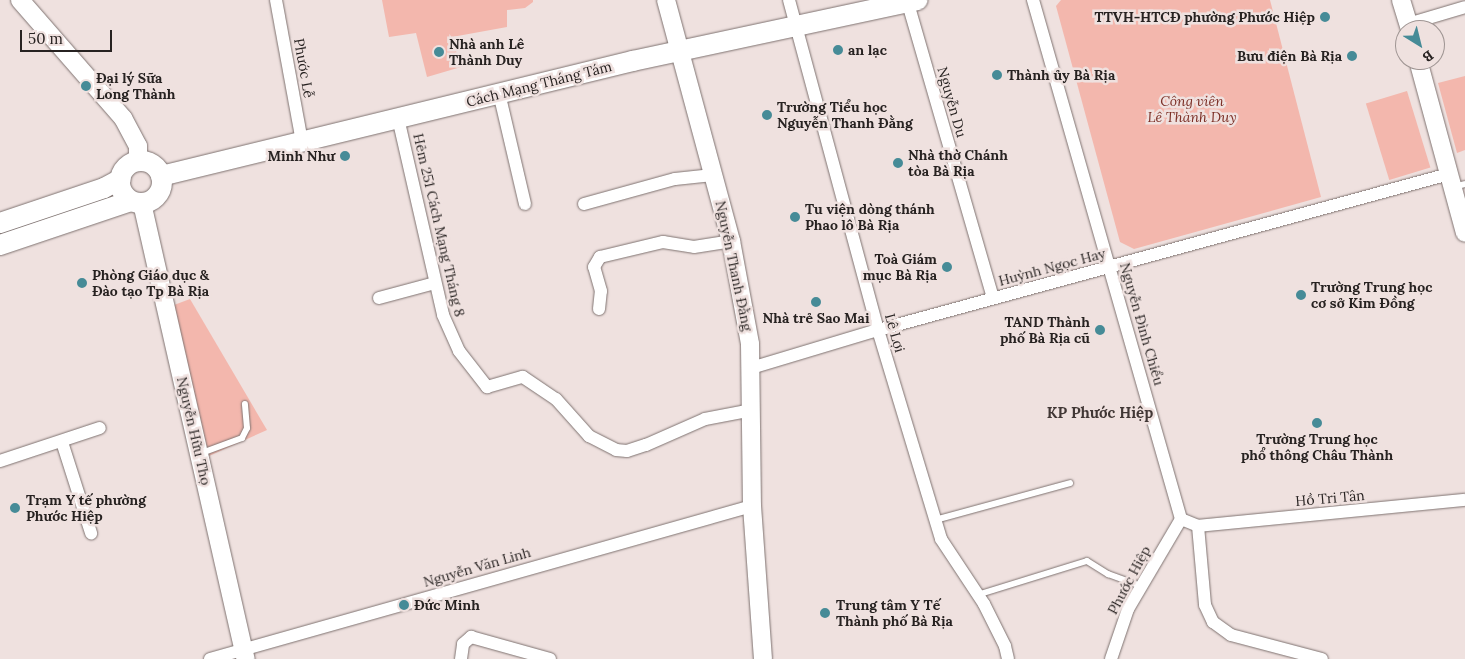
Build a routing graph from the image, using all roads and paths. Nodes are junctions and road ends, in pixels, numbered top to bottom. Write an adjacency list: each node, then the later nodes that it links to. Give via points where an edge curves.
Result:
1 (20, 0): 17 (street, via 123,118 138,146)
2 (276, 0): 16 (street, Phước Lễ)
3 (666, 0): 12 (street, Nguyễn Thanh Đằng)
4 (789, 0): 11 (street, Lê Lợi)
5 (1033, 0): 29 (street, Nguyễn Đình Chiểu)
6 (1401, 0): 9 (street)
7 (911, 1): 11 (main road, Cách Mạng Tháng Tám); 32 (street, Nguyễn Du)
8 (1465, 7): 10 (street)
9 (1407, 20)
10 (1429, 20)
11 (797, 27): 12 (main road, Cách Mạng Tháng Tám); 34 (street, Lê Lợi)
12 (680, 51): 14 (main road, Cách Mạng Tháng Tám); 18 (street, Nguyễn Thanh Đằng)
13 (1421, 70): 21 (street)
14 (499, 93): 15 (main road, Cách Mạng Tháng Tám); 23 (street)
15 (398, 118): 16 (main road, Cách Mạng Tháng Tám); 30 (street, Hẻm 251 Cách Mạng Tháng 8)
16 (302, 141): 19 (main road, Cách Mạng Tháng Tám)
17 (138, 162): 19 (main road, via 152,165); 20 (main road, via 127,168)
18 (713, 175): 24 (street, via 675,179); 27 (street, Nguyễn Thanh Đằng)
19 (161, 176): 22 (main road, via 160,192 152,200)
20 (121, 179): 22 (main road, via 122,191); 25 (main road, via 104,188)
21 (1455, 181): 26 (street); 29 (street, Huỳnh Ngọc Hay)
22 (137, 202): 28 (main road); 40 (street, Nguyễn Hữu Thọ)
23 (525, 204)
24 (584, 204)
25 (0, 222)
26 (1465, 233)
27 (731, 241): 33 (street, via 694,247 663,242 600,257 594,267 601,291); 35 (street, Nguyễn Thanh Đằng)
28 (0, 245)
29 (1111, 266): 32 (street, Huỳnh Ngọc Hay); 45 (street, Nguyễn Đình Chiểu)
30 (435, 283): 31 (street); 37 (street, Hẻm 251 Cách Mạng Tháng 8, via 450,334 467,363 487,387 524,377 556,400 589,436 616,450 627,451 646,445 705,418)
31 (379, 298)
32 (993, 298): 34 (street, Huỳnh Ngọc Hay)
33 (600, 309)
34 (878, 330): 35 (street, Huỳnh Ngọc Hay); 46 (street, Lê Lợi)
35 (752, 368): 37 (street, Nguyễn Thanh Đằng)
36 (245, 404): 40 (lane, via 247,428 242,438)
37 (752, 410): 44 (street, Nguyễn Thanh Đằng)
38 (100, 428): 39 (street)
39 (62, 442): 41 (street); 48 (street)
40 (200, 454): 51 (street, Nguyễn Hữu Thọ)
41 (0, 460)
42 (1070, 483): 46 (lane)
43 (1465, 500): 47 (street, Hồ Tri Tân)
44 (752, 506): 51 (street, Nguyễn Văn Linh); 55 (street, Nguyễn Thanh Đằng)
45 (1181, 519): 47 (street); 49 (street, Phước Hiệp)
46 (935, 520): 50 (street, Lê Lợi, via 941,539)
47 (1198, 526): 58 (street, via 1205,605 1213,622 1231,635)
48 (91, 533)
49 (1141, 586): 50 (lane, via 1108,574 1087,561); 57 (street, Phước Hiệp, via 1128,609)
50 (978, 595): 56 (street, Lê Lợi, via 1005,646)
51 (244, 655): 52 (street, Nguyễn Văn Linh)
52 (210, 659)
53 (461, 659): 54 (street, via 463,644 471,637)
54 (550, 659)
55 (763, 659)
56 (1008, 659)
57 (1111, 659)
58 (1322, 659)

